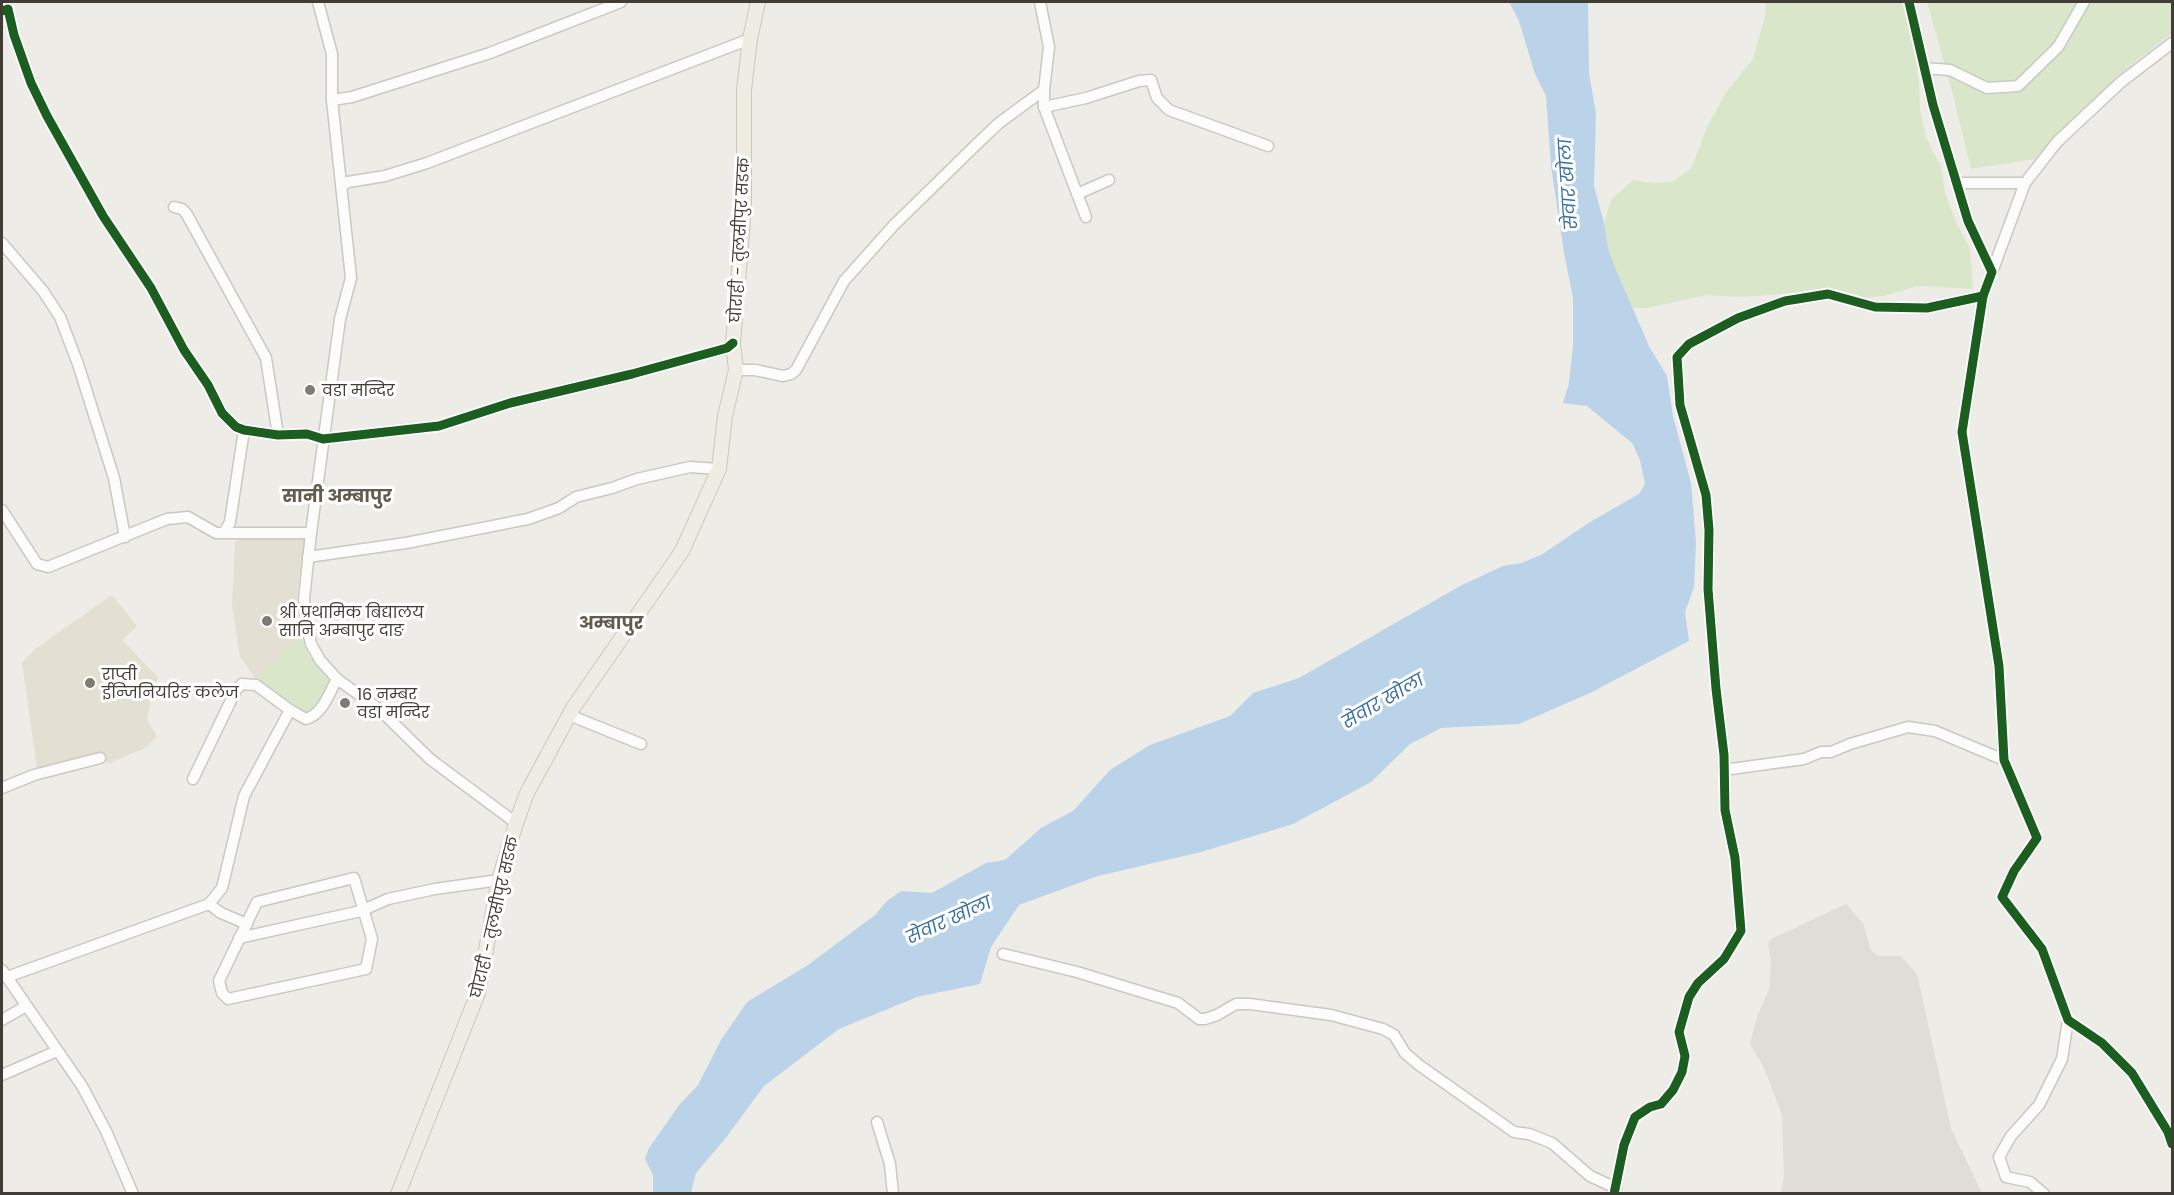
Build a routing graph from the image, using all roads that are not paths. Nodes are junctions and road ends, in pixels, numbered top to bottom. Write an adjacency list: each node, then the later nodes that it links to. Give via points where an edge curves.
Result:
1 (318, 2): 12 (street, via 332,54)
2 (621, 2): 12 (street, via 490,53)
3 (758, 2): 8 (main road, घोराही - तुलसीपुर सडक)
4 (1040, 2): 11 (street, via 1048,47)
5 (1909, 2): 10 (street)
6 (2084, 2): 10 (street, via 2058,47 2018,86 1987,88 1950,70)
7 (5, 7): 27 (street, via 31,83 67,154 151,288 222,413)
8 (750, 39): 18 (street, via 427,163); 25 (main road, घोराही - तुलसीपुर सडक, via 744,90 744,207)
9 (2172, 43): 17 (street, via 2121,82 2057,142)
10 (1924, 68): 16 (street)
11 (1044, 90): 13 (street); 26 (street, via 999,123 865,256 844,281 791,374)
12 (332, 100): 18 (street)
13 (1044, 107): 14 (street, via 1151,80 1157,98 1169,110); 19 (street)
14 (1268, 146)
15 (1109, 180): 19 (street)
16 (1958, 183): 17 (street); 23 (street, via 1968,221)
17 (2025, 183): 23 (street)
18 (342, 186): 29 (street, via 351,278 340,319)
19 (1077, 194): 21 (street)
20 (174, 207): 28 (street, via 186,213 266,358)
21 (1086, 217)
22 (2, 243): 34 (street, via 60,317 114,478)
23 (1992, 272): 24 (street)
24 (1983, 296): 41 (street, via 1962,432 1999,666); 42 (street, via 1927,308 1875,307 1828,294 1785,301 1728,323 1689,344 1677,357 1680,405 1706,495 1707,589)
25 (733, 343): 26 (main road, घोराही - तुलसीपुर सडक); 29 (street, via 727,348 510,403 439,426)
26 (736, 370): 30 (main road, घोराही - तुलसीपुर सडक, via 725,416)
27 (244, 430): 28 (street); 32 (street, via 230,522)
28 (278, 435): 29 (street, via 307,434)
29 (323, 439): 33 (street)
30 (719, 469): 35 (street, via 690,466 576,497 528,519); 38 (main road, घोराही - तुलसीपुर सडक, via 682,552)
31 (2, 510): 34 (street, via 37,564 48,567)
32 (224, 533): 33 (street); 34 (street, via 216,533 188,517 167,519)
33 (311, 533): 35 (street)
34 (125, 537)
35 (308, 557): 36 (street, via 306,624 320,660)
36 (336, 680): 37 (street, via 313,717 306,719); 45 (street, via 379,709 430,759)
37 (290, 710): 43 (street, via 256,685 242,684); 47 (street, via 244,796 222,888)
38 (569, 715): 39 (street); 45 (main road, घोराही - तुलसीपुर सडक, via 527,793)
39 (641, 744)
40 (100, 758): 44 (street, via 34,775)
41 (2004, 760): 42 (street, via 1935,731 1908,727 1804,759); 55 (street, via 2037,838 2002,897 2042,950)
42 (1724, 770): 60 (street, via 1725,810 1735,858 1741,931 1724,959 1689,997 1680,1032 1685,1056 1682,1072 1661,1104 1635,1117 1624,1145)
43 (193, 779)
44 (2, 788)
45 (516, 823): 46 (main road, घोराही - तुलसीपुर सडक)
46 (499, 880): 48 (street, via 387,899); 62 (main road, घोराही - तुलसीपुर सडक, via 478,993)
47 (209, 904): 49 (street); 52 (street)
48 (364, 909): 49 (street, via 354,878 256,902); 50 (street); 50 (street, via 372,939 366,969 228,999 219,981)
49 (247, 924): 50 (street)
50 (239, 938)
51 (1003, 954): 60 (street, via 1077,972 1178,1004 1199,1019 1217,1015 1236,1004 1250,1004 1331,1015 1383,1029 1394,1035 1405,1053 1419,1065 1505,1126 1552,1143 1590,1176)
52 (3, 973): 53 (street)
53 (26, 1006): 54 (street); 56 (street)
54 (2, 1020)
55 (2068, 1020): 59 (street, via 2102,1043 2132,1073); 64 (street, via 2062,1059 2039,1105 1999,1157 2006,1177 2030,1182)
56 (57, 1050): 57 (street); 61 (street, via 106,1131)
57 (2, 1075)
58 (877, 1122): 63 (street, via 890,1164)
59 (2172, 1144)
60 (1615, 1191)
61 (133, 1194)
62 (398, 1194)
63 (893, 1194)
64 (2044, 1194)

